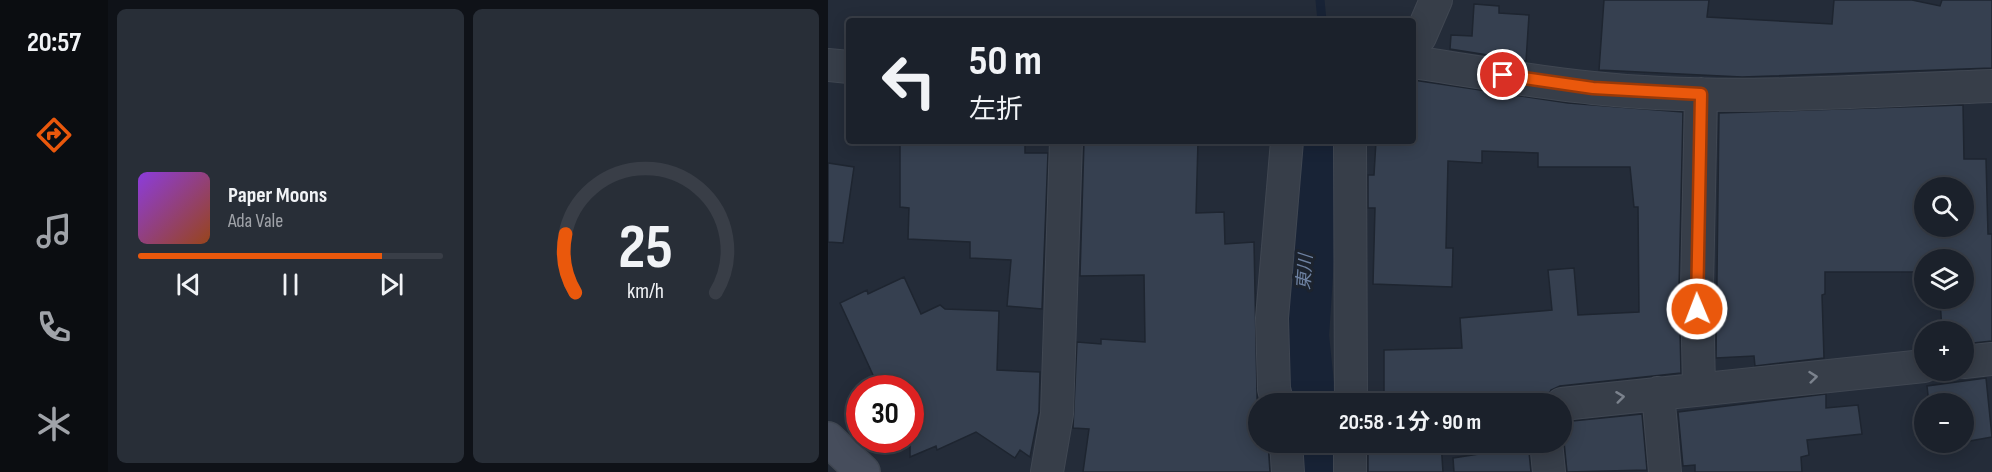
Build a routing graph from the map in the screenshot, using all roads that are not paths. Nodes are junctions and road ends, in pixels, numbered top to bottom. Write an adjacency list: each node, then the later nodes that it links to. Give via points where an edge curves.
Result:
1 (1436, 0): 2 (street)
2 (1416, 41)
3 (1416, 62): 7 (street, via 1593,88)
4 (828, 65): 5 (street)
5 (846, 67)
6 (1992, 86): 7 (street, via 1776,95)
7 (1701, 94): 12 (street)
8 (1066, 144): 22 (street, via 1057,414)
9 (1287, 144): 13 (street, via 1272,318)
10 (1350, 144): 14 (street)
11 (1914, 367): 12 (street, one-way to 11)
12 (1699, 388): 15 (street)
13 (1275, 393)
14 (1351, 393)
15 (1658, 393): 16 (street, one-way to 15); 26 (street)
16 (1572, 403)
17 (828, 439): 21 (street)
18 (1287, 453): 23 (street)
19 (1350, 453): 24 (street)
20 (1547, 453): 25 (street)
21 (863, 472)
22 (1047, 472)
23 (1288, 472)
24 (1350, 472)
25 (1549, 472)
26 (1665, 472)

